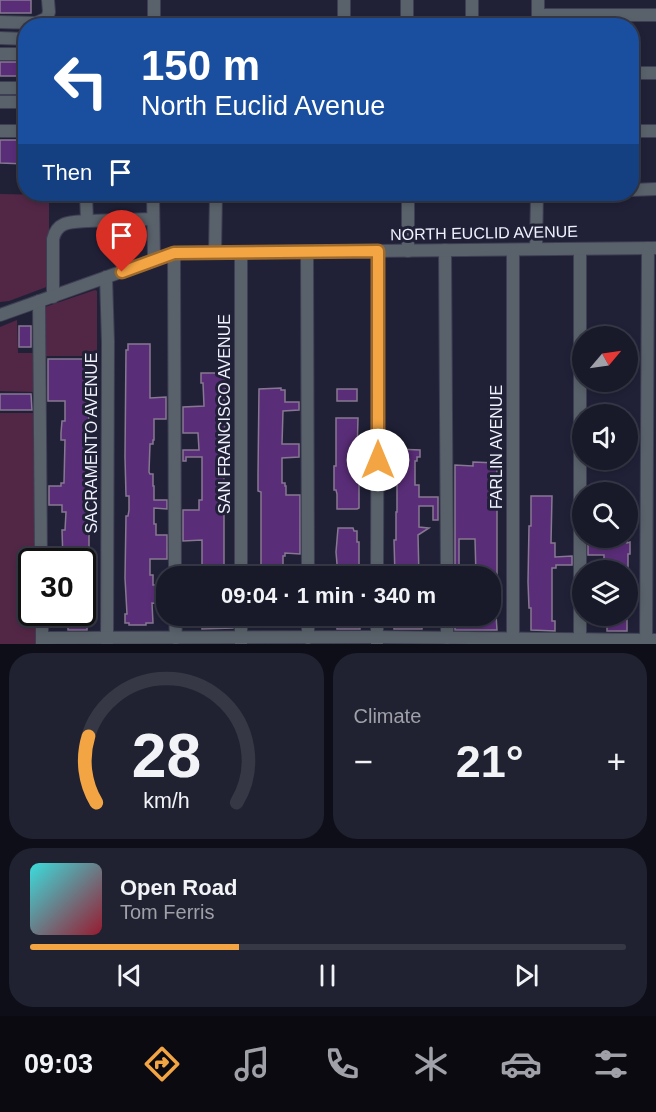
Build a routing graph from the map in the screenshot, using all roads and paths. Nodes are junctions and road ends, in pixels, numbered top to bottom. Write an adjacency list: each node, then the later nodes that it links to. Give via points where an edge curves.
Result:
1 (48, 0): 8 (street)
2 (154, 0): 9 (street)
3 (344, 0): 10 (street)
4 (407, 0): 11 (street)
5 (472, 0): 12 (street)
6 (538, 0): 13 (street)
7 (656, 15): 14 (street)
8 (47, 18)
9 (154, 18)
10 (344, 18)
11 (408, 18)
12 (472, 18)
13 (538, 18)
14 (585, 18)
15 (0, 22): 16 (street)
16 (18, 22)
17 (0, 38): 18 (street)
18 (18, 39)
19 (0, 54): 20 (street)
20 (18, 54)
21 (639, 73): 22 (street)
22 (656, 73)
23 (0, 88): 24 (street)
24 (18, 88)
25 (0, 102): 26 (street)
26 (18, 102)
27 (0, 131): 28 (street)
28 (18, 131)
29 (639, 131): 30 (street)
30 (656, 131)
31 (656, 189): 32 (street)
32 (639, 190)
33 (86, 201): 39 (street)
34 (153, 201): 38 (street)
35 (216, 201): 47 (street)
36 (408, 201): 46 (street)
37 (537, 201): 41 (street)
38 (153, 219): 39 (street); 51 (street)
39 (87, 221): 53 (street, via 66,222 55,232)
40 (652, 248): 42 (street, NORTH EUCLID AVENUE); 73 (street)
41 (536, 249): 42 (street, NORTH EUCLID AVENUE); 44 (street, NORTH EUCLID AVENUE)
42 (580, 249): 68 (street)
43 (445, 250): 44 (street, NORTH EUCLID AVENUE); 46 (street, NORTH EUCLID AVENUE); 61 (street)
44 (513, 250): 74 (street, FARLIN AVENUE)
45 (378, 251): 46 (street, NORTH EUCLID AVENUE); 49 (street, NORTH EUCLID AVENUE); 60 (street)
46 (408, 251)
47 (215, 252): 48 (street, NORTH EUCLID AVENUE); 50 (street, NORTH EUCLID AVENUE)
48 (241, 252): 49 (street, NORTH EUCLID AVENUE); 58 (street, SAN FRANCISCO AVENUE)
49 (307, 252): 59 (street)
50 (174, 253): 51 (street, NORTH EUCLID AVENUE); 57 (street)
51 (154, 260): 52 (street, NORTH EUCLID AVENUE)
52 (106, 277): 53 (street, NORTH EUCLID AVENUE); 70 (street, SACRAMENTO AVENUE)
53 (53, 297): 54 (street, NORTH EUCLID AVENUE)
54 (39, 302): 55 (street, NORTH EUCLID AVENUE); 56 (street)
55 (0, 315)
56 (41, 548)
57 (175, 566)
58 (241, 566)
59 (308, 566)
60 (377, 566)
61 (447, 566)
62 (176, 626): 65 (street)
63 (308, 626): 66 (street)
64 (447, 626): 67 (street)
65 (176, 638): 70 (street); 71 (street)
66 (308, 638): 71 (street); 72 (street)
67 (447, 638): 72 (street); 74 (street)
68 (580, 640): 73 (street); 74 (street)
69 (42, 641): 70 (street)
70 (107, 641)
71 (241, 641)
72 (377, 641)
73 (649, 641)
74 (513, 642)

